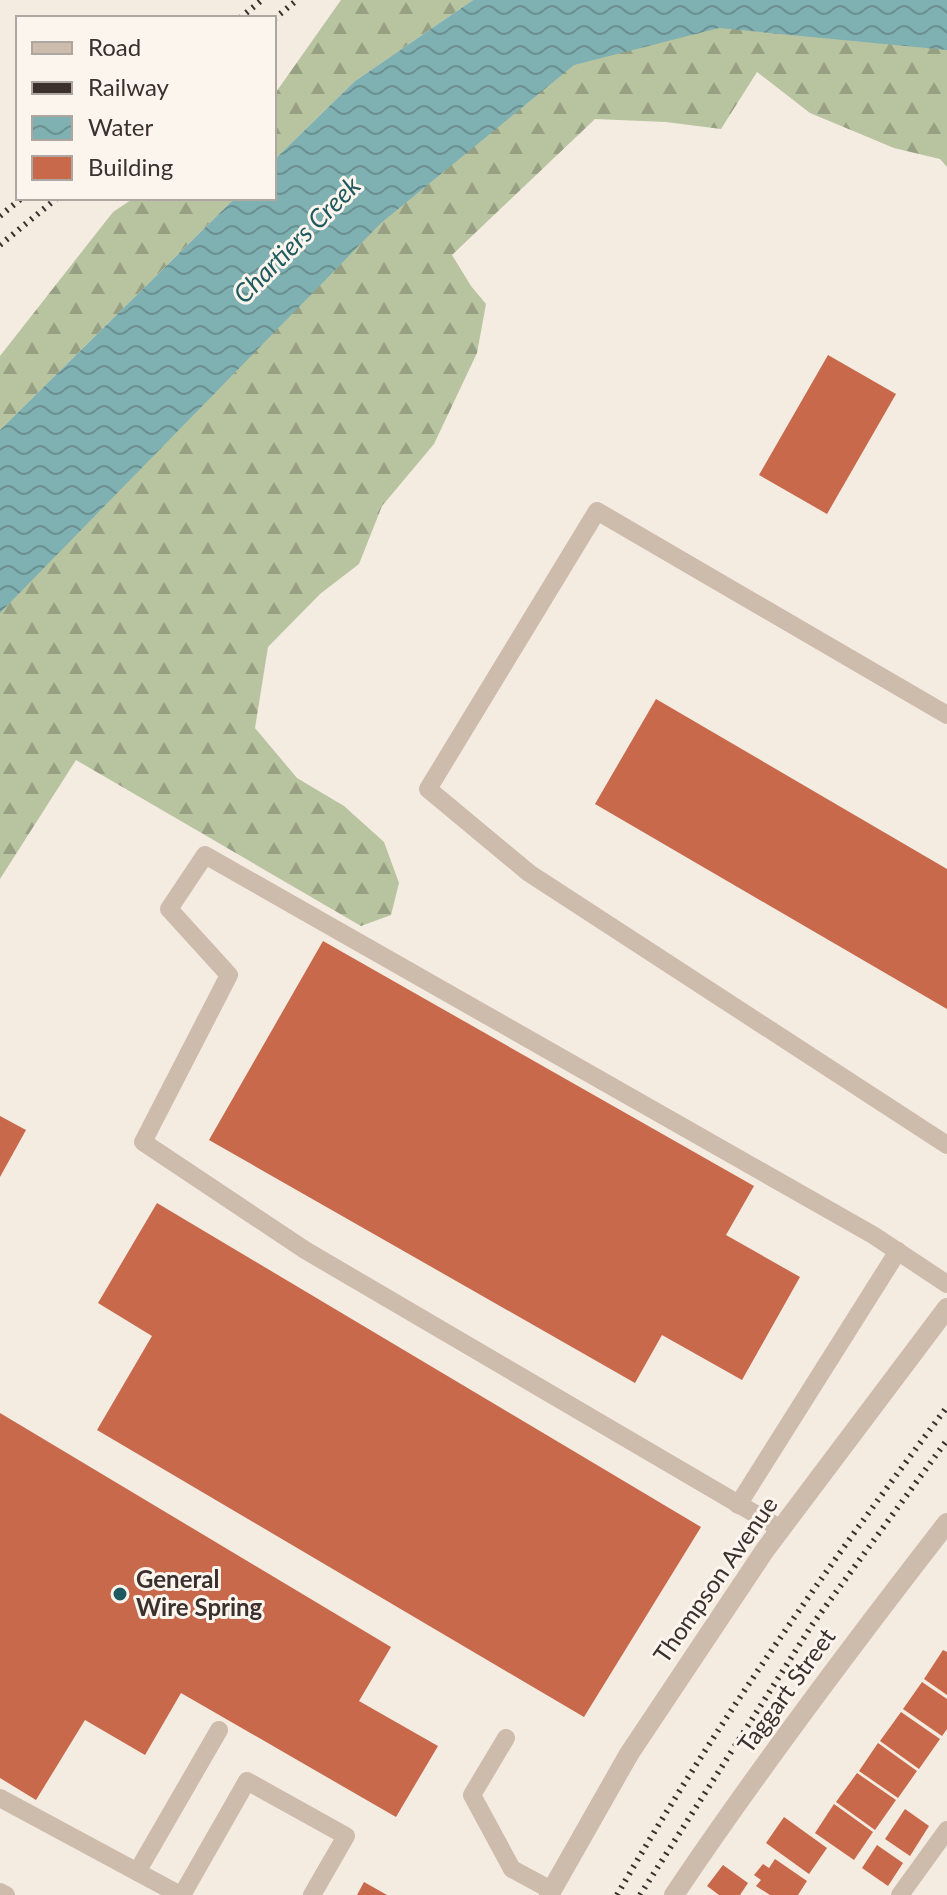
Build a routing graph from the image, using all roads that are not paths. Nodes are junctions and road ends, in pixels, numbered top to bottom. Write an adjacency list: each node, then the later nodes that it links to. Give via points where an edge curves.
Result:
1 (947, 715): 2 (lane, via 597,511 428,789 529,873)
2 (944, 1136)
3 (898, 1251): 4 (lane); 6 (lane); 6 (lane, via 205,855 169,909 229,975 143,1142 305,1250)
4 (947, 1284)
5 (947, 1308): 8 (street, Thompson Avenue)
6 (738, 1505): 8 (lane)
7 (947, 1523): 19 (street, Taggart Street, via 829,1677)
8 (781, 1529): 15 (street, Thompson Avenue, via 629,1754)
9 (219, 1730): 13 (lane)
10 (506, 1738): 15 (lane, via 472,1795 512,1869)
11 (0, 1798): 13 (lane)
12 (947, 1830): 20 (lane)
13 (137, 1872): 17 (lane)
14 (0, 1892): 16 (lane)
15 (550, 1892)
16 (6, 1895)
17 (181, 1895): 18 (lane, via 247,1781 346,1836)
18 (312, 1895)
19 (674, 1895)
20 (900, 1895)

